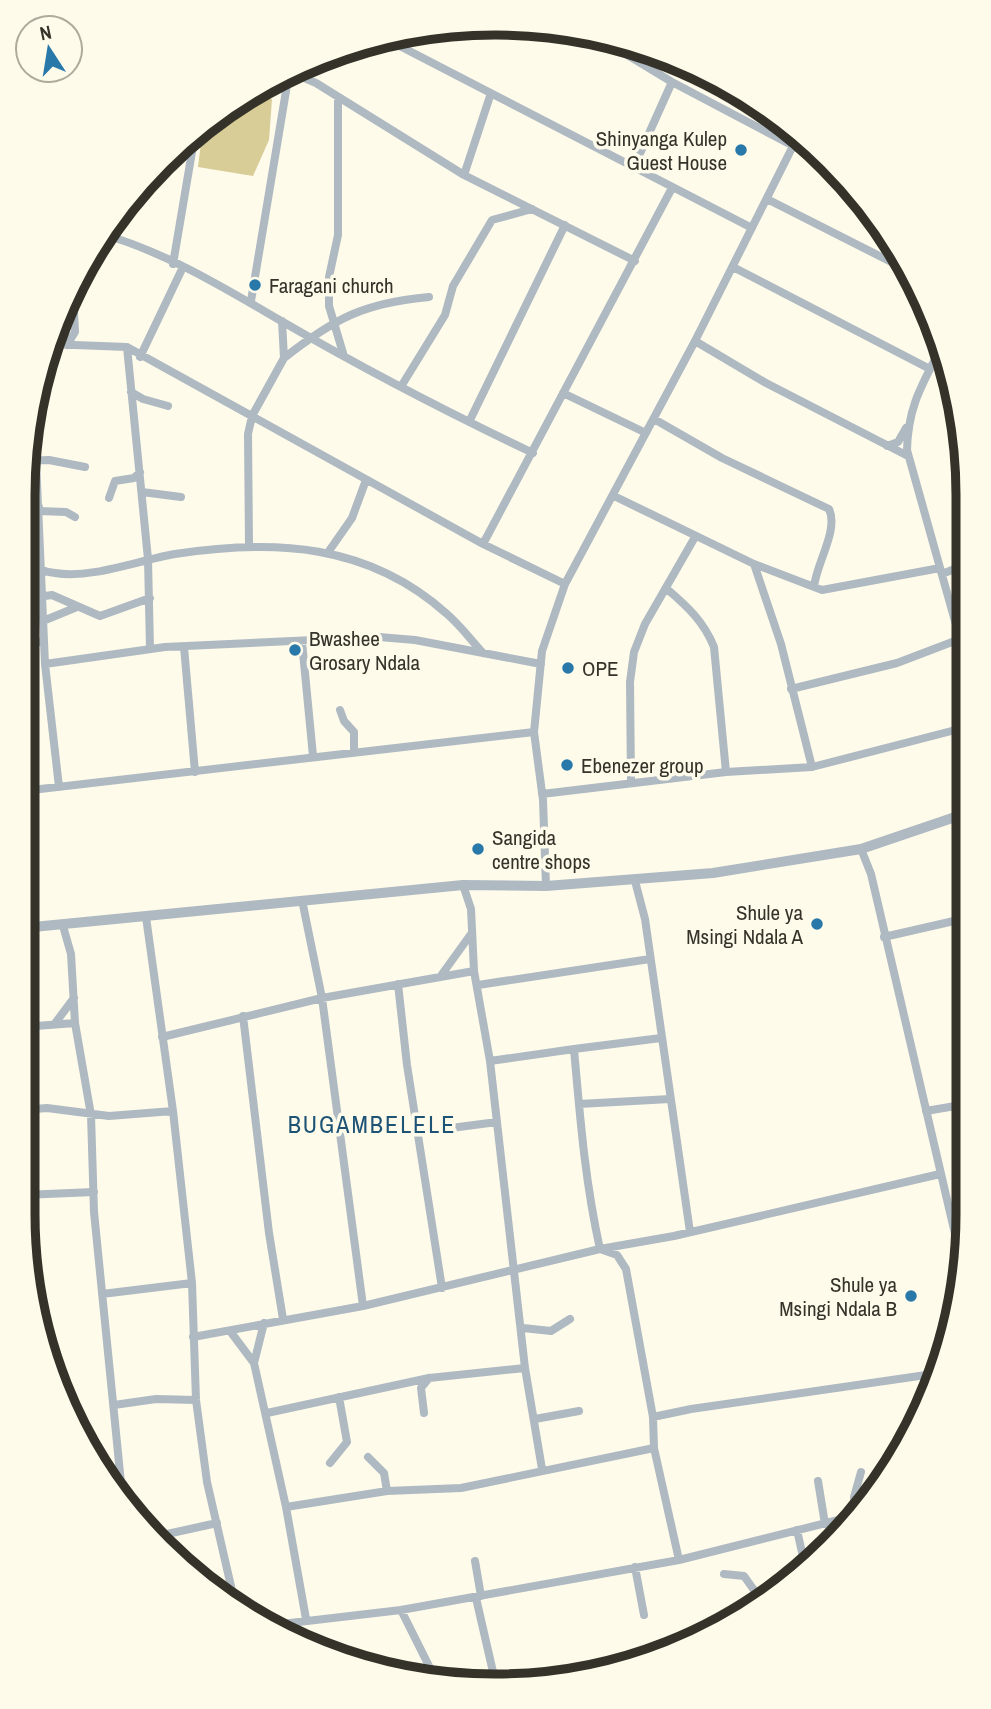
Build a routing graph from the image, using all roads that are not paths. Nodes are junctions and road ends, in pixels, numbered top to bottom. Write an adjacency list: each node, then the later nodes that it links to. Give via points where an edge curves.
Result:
1 (403, 45): 6 (street)
2 (632, 56): 4 (street)
3 (301, 78): 7 (street)
4 (672, 82): 8 (street); 11 (street)
5 (287, 85): 25 (street)
6 (491, 93): 11 (street); 12 (street)
7 (338, 97): 12 (street); 28 (street, via 338,235 329,277)
8 (793, 145): 9 (street); 14 (street)
9 (796, 147)
10 (191, 149): 21 (street)
11 (633, 169): 13 (street)
12 (464, 175): 15 (street)
13 (672, 188): 17 (street); 19 (street)
14 (767, 199): 17 (street); 20 (street)
15 (532, 209): 16 (street); 39 (street, via 492,220 453,286 445,315)
16 (565, 225): 19 (street); 45 (street)
17 (752, 228): 23 (street)
18 (114, 239): 21 (street)
19 (635, 261): 41 (street)
20 (892, 263)
21 (173, 264): 22 (street)
22 (183, 267): 25 (street); 35 (street)
23 (733, 267): 30 (street); 38 (street)
24 (429, 297): 28 (street, via 375,304)
25 (251, 301): 27 (street)
26 (74, 310): 32 (street, via 75,332)
27 (282, 321): 29 (street); 36 (street)
28 (332, 323): 29 (street); 34 (street)
29 (311, 337): 34 (street); 36 (street)
30 (695, 341): 44 (street); 48 (street)
31 (60, 345): 32 (street)
32 (67, 345): 33 (street)
33 (127, 347): 35 (street); 40 (street)
34 (344, 354): 39 (street)
35 (140, 356): 43 (street)
36 (285, 358): 43 (street)
37 (935, 359): 38 (street)
38 (930, 369): 46 (street)
39 (402, 385): 45 (street)
40 (131, 392): 42 (street); 54 (street)
41 (562, 393): 47 (street); 49 (street)
42 (168, 406)
43 (252, 416): 55 (street); 67 (street, via 247,447)
44 (654, 419): 47 (street); 76 (street, via 722,458 829,509 829,535)
45 (468, 422): 49 (street)
46 (906, 428): 48 (street, via 898,442); 50 (street)
47 (646, 433): 57 (street)
48 (887, 446): 50 (street)
49 (533, 453): 66 (street)
50 (908, 456): 74 (street)
51 (37, 457): 52 (street)
52 (37, 461): 53 (street); 61 (street)
53 (85, 467)
54 (140, 472): 56 (street); 59 (street, via 134,478 115,481)
55 (366, 480): 66 (street); 68 (street, via 352,518)
56 (142, 492): 58 (street); 69 (street)
57 (614, 496): 65 (street); 75 (street)
58 (181, 497)
59 (109, 498)
60 (35, 509): 61 (street)
61 (39, 509): 62 (street); 64 (street)
62 (75, 517)
63 (35, 530): 64 (street)
64 (39, 531): 73 (street)
65 (695, 537): 70 (street); 77 (street)
66 (483, 544): 75 (street)
67 (249, 545): 68 (street); 69 (street)
68 (328, 551): 90 (street, via 378,569 419,593 447,614)
69 (148, 559): 73 (street, via 125,567 75,573); 80 (street)
70 (754, 564): 76 (street); 93 (street)
71 (35, 567): 73 (street)
72 (956, 567): 74 (street)
73 (40, 568): 78 (street)
74 (941, 570): 76 (street, via 829,590); 83 (street)
75 (565, 584): 92 (street)
76 (814, 587)
77 (667, 589): 101 (street, via 690,608 714,647); 102 (street, via 634,652)
78 (41, 596): 79 (street); 81 (street, via 64,599); 82 (street)
79 (35, 597)
80 (150, 598): 81 (street, via 107,616); 89 (street)
81 (77, 607): 82 (street)
82 (43, 621): 84 (street)
83 (956, 624)
84 (44, 641): 87 (street); 91 (street)
85 (956, 641): 93 (street, via 897,663)
86 (302, 642): 88 (street); 90 (street, via 379,637); 98 (street)
87 (35, 643)
88 (184, 647): 89 (street); 100 (street)
89 (150, 649): 91 (street)
90 (483, 653): 92 (street)
91 (45, 664): 103 (street)
92 (541, 664): 96 (street)
93 (791, 689): 99 (street)
94 (340, 710): 97 (street, via 354,732)
95 (956, 730): 99 (street)
96 (534, 732): 97 (street); 105 (street)
97 (354, 752): 98 (street)
98 (313, 756): 100 (street)
99 (812, 767): 101 (street)
100 (195, 772): 103 (street)
101 (726, 772): 102 (street)
102 (631, 783): 105 (street)
103 (60, 787): 104 (street)
104 (35, 790)
105 (542, 794): 110 (street)
106 (956, 817): 107 (street)
107 (861, 849): 108 (street); 117 (street)
108 (635, 881): 110 (street); 118 (street)
109 (463, 885): 110 (street); 111 (street); 116 (street, via 471,909)
110 (546, 886)
111 (302, 900): 112 (street); 124 (street)
112 (146, 917): 114 (street); 129 (street)
113 (956, 921): 117 (street)
114 (63, 926): 115 (street); 123 (street, via 71,954)
115 (35, 927)
116 (471, 934): 119 (street); 120 (street)
117 (884, 937): 138 (street)
118 (650, 959): 122 (street); 130 (street)
119 (474, 971): 120 (street); 122 (street)
120 (440, 977): 121 (street)
121 (398, 984): 124 (street); 152 (street)
122 (478, 985): 132 (street)
123 (74, 998): 126 (street); 127 (street)
124 (322, 998): 125 (street); 154 (street)
125 (243, 1016): 129 (street); 156 (street)
126 (56, 1023): 127 (street); 128 (street)
127 (75, 1023): 139 (street)
128 (35, 1026)
129 (162, 1037): 137 (street)
130 (661, 1038): 131 (street); 133 (street)
131 (574, 1049): 132 (street); 134 (street)
132 (489, 1061): 140 (street)
133 (670, 1099): 134 (street); 145 (street)
134 (579, 1104): 148 (street, via 587,1188)
135 (956, 1106): 138 (street)
136 (35, 1109): 139 (street)
137 (173, 1111): 139 (street); 151 (street)
138 (926, 1111): 142 (street)
139 (91, 1115): 143 (street)
140 (497, 1122): 141 (street); 150 (street)
141 (451, 1128)
142 (940, 1174): 145 (street); 146 (street)
143 (94, 1192): 144 (street); 153 (street)
144 (35, 1194)
145 (691, 1232): 147 (street)
146 (955, 1239)
147 (626, 1246): 148 (street); 149 (street)
148 (600, 1249): 149 (street, via 617,1255); 150 (street)
149 (623, 1263): 171 (street)
150 (513, 1271): 152 (street); 158 (street)
151 (192, 1283): 153 (street); 160 (street)
152 (442, 1288): 154 (street)
153 (102, 1294): 167 (street)
154 (363, 1306): 156 (street)
155 (570, 1319): 158 (street, via 551,1331)
156 (284, 1320): 157 (street)
157 (264, 1323): 159 (street); 161 (street)
158 (523, 1328): 162 (street)
159 (230, 1331): 160 (street); 161 (street)
160 (193, 1337): 166 (street)
161 (254, 1363): 169 (street)
162 (525, 1368): 164 (street); 172 (street)
163 (927, 1375): 171 (street)
164 (429, 1378): 165 (street); 170 (street, via 421,1388)
165 (339, 1397): 169 (street); 175 (street, via 347,1442)
166 (196, 1400): 167 (street); 184 (street)
167 (114, 1405): 178 (street)
168 (579, 1411): 172 (street)
169 (267, 1413): 182 (street)
170 (424, 1413)
171 (653, 1418): 173 (street)
172 (535, 1419): 176 (street)
173 (654, 1448): 176 (street); 189 (street)
174 (368, 1457): 180 (street, via 384,1473)
175 (330, 1463)
176 (542, 1469): 180 (street, via 461,1488)
177 (861, 1472): 181 (street)
178 (121, 1481)
179 (818, 1481): 185 (street)
180 (387, 1490): 182 (street)
181 (854, 1502)
182 (286, 1507): 198 (street)
183 (839, 1520): 185 (street)
184 (217, 1523): 187 (street); 193 (street)
185 (825, 1524): 186 (street)
186 (797, 1530): 188 (street); 189 (street)
187 (166, 1534)
188 (803, 1556)
189 (679, 1560): 191 (street)
190 (475, 1561): 195 (street)
191 (635, 1567): 195 (street); 197 (street)
192 (723, 1574): 194 (street, via 744,1576)
193 (232, 1591)
194 (756, 1593)
195 (478, 1597): 196 (street); 201 (street)
196 (401, 1610): 198 (street); 200 (street)
197 (644, 1615)
198 (306, 1619): 199 (street)
199 (285, 1623)
200 (430, 1669)
201 (493, 1672)

